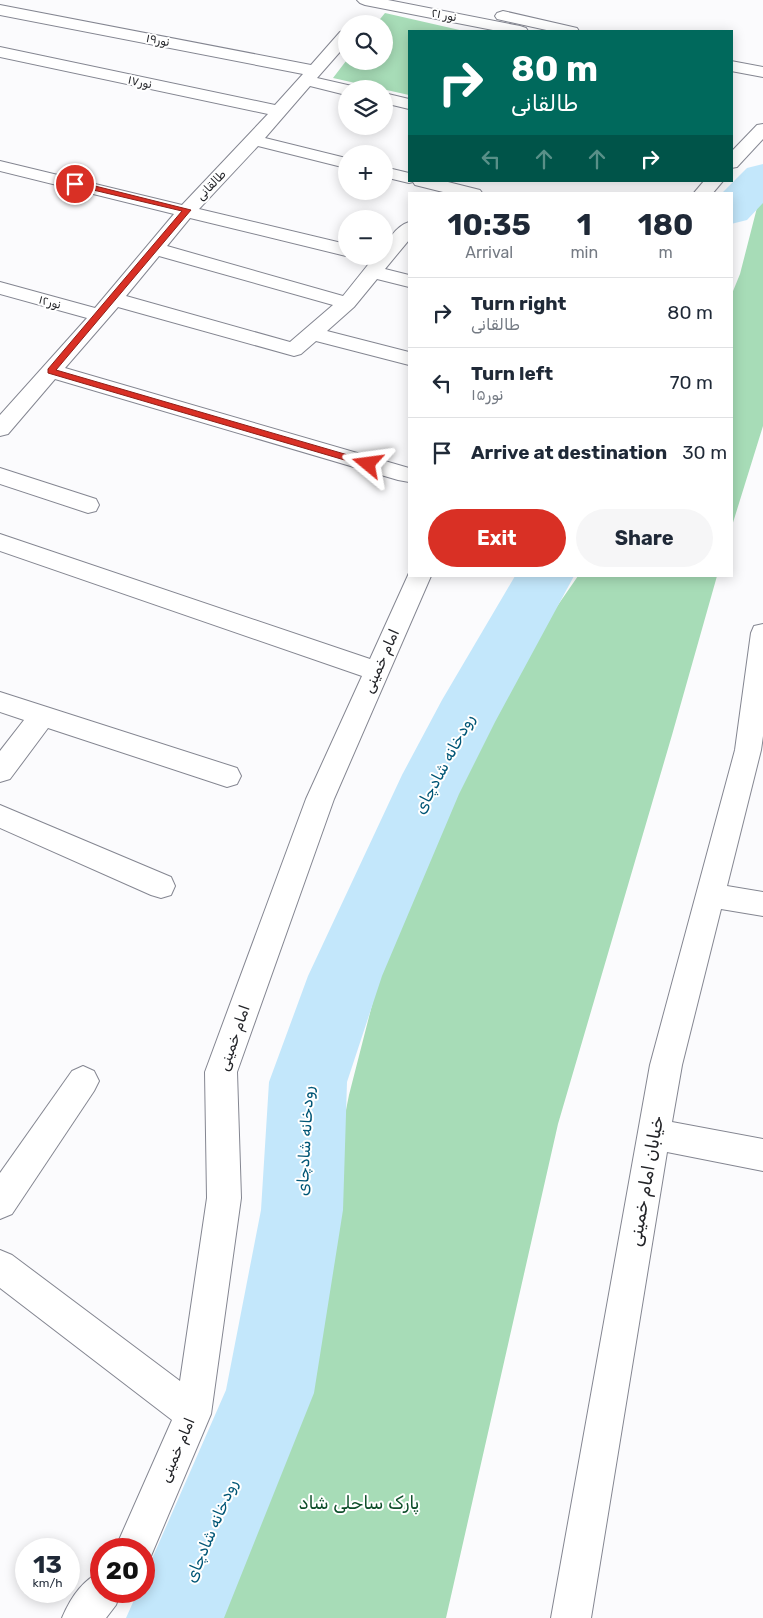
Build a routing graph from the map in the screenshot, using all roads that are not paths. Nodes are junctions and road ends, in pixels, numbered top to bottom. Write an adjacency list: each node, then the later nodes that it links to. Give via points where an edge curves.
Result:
1 (510, 0): 5 (street)
2 (370, 1): 4 (street); 5 (street, نور ۲۱)
3 (0, 10): 12 (street, نور۱۹)
4 (363, 15)
5 (496, 20): 6 (street); 7 (street)
6 (518, 30)
7 (564, 30)
8 (338, 44): 12 (street, طالقانی)
9 (0, 52): 16 (street, نور۱۷)
10 (733, 66): 11 (street)
11 (763, 72)
12 (311, 76): 13 (street, نور۱۹); 16 (street, طالقانی)
13 (338, 87)
14 (393, 100): 15 (street)
15 (408, 104)
16 (279, 112): 18 (street, طالقانی)
17 (763, 129): 20 (street)
18 (254, 140): 19 (street); 28 (street, طالقانی)
19 (338, 161)
20 (733, 161)
21 (0, 166): 28 (street)
22 (393, 174): 23 (street)
23 (408, 178)
24 (422, 182): 26 (street)
25 (713, 182): 27 (street)
26 (442, 191)
27 (704, 192)
28 (187, 210): 31 (street); 32 (street, طالقانی)
29 (408, 229): 30 (street)
30 (393, 244)
31 (338, 248)
32 (155, 249): 37 (street, طالقانی); 38 (street)
33 (374, 265): 38 (street)
34 (379, 265): 35 (street)
35 (408, 280)
36 (0, 288): 39 (street, نور۱۲)
37 (113, 299): 39 (street, طالقانی); 40 (street, via 294,350)
38 (347, 303): 40 (street)
39 (100, 316): 42 (street, طالقانی)
40 (313, 334): 41 (street)
41 (408, 359)
42 (51, 371): 43 (street, طالقانی); 44 (street)
43 (0, 429)
44 (406, 475)
45 (0, 476): 46 (street)
46 (88, 504)
47 (0, 542): 50 (street)
48 (419, 577): 50 (street, امام خمینی)
49 (763, 633): 53 (street, خیابان امام خمینی)
50 (377, 671): 66 (street, امام خمینی, via 320,799 221,1072 224,1198)
51 (0, 702): 52 (street)
52 (42, 716): 55 (street); 56 (street)
53 (757, 718): 54 (street, خیابان امام خمینی)
54 (755, 752): 59 (street, خیابان امام خمینی)
55 (0, 771)
56 (227, 776)
57 (0, 816): 58 (street)
58 (161, 886)
59 (710, 895): 60 (street); 62 (street, خیابان امام خمینی, via 666,1065)
60 (763, 904)
61 (84, 1081): 64 (street)
62 (654, 1134): 63 (street); 70 (street, خیابان امام خمینی)
63 (763, 1155)
64 (0, 1202)
65 (0, 1267): 66 (street)
66 (193, 1414): 67 (street, امام خمینی)
67 (139, 1538)
68 (93, 1603): 69 (street)
69 (82, 1618)
70 (571, 1618)

